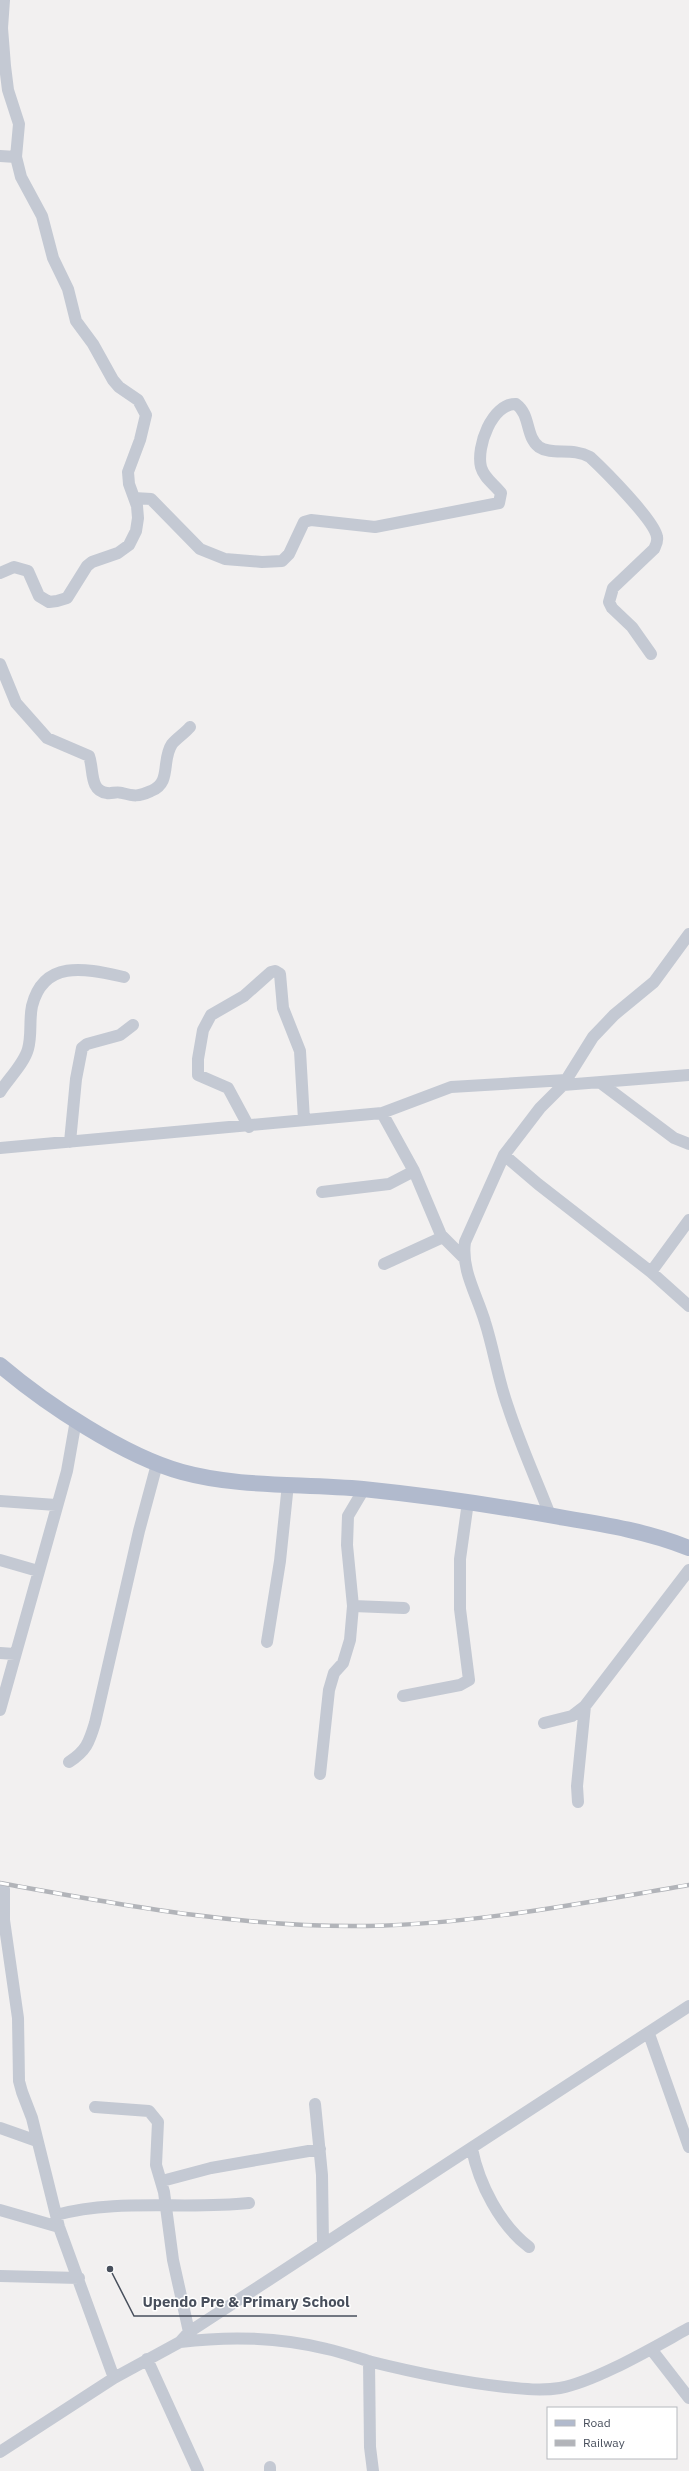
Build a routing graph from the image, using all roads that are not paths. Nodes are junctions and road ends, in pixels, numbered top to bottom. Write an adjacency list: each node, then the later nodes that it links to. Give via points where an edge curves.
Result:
1 (4, 0): 3 (street, via 2,28 5,66 8,90 19,124)
2 (0, 156): 3 (street)
3 (16, 156): 4 (street, via 21,177 42,216 53,258 68,289 76,321 93,344 113,380 145,409 144,425 128,472)
4 (134, 498): 5 (street, via 138,518 136,531 129,545 118,553 95,559 87,566 67,598 57,601 44,600 39,596 31,575 21,568 9,568); 6 (street, via 151,499 200,550 214,556 262,562 282,560 289,554 304,522 311,520 375,527 499,503 501,493 484,476 480,465 485,436 497,412 505,405 516,404 526,415 538,446 544,450 581,452 590,457 634,503 656,533 657,543 654,549 613,588 609,602 632,627)
5 (0, 573)
6 (651, 654)
7 (0, 664): 8 (street, via 16,703 47,738 89,756 95,788 100,792 116,792 134,797 158,789 164,779 168,754 173,743)
8 (190, 727)
9 (689, 934): 13 (street, via 654,982 614,1015 593,1037)
10 (124, 977): 15 (street, via 64,970 49,978 40,987 32,1007 27,1053)
11 (133, 1025): 19 (street, via 120,1035 87,1044 82,1048 76,1079)
12 (689, 1075): 14 (street)
13 (564, 1082): 14 (street); 16 (street, via 451,1086); 22 (street, via 540,1108)
14 (602, 1084): 20 (street, via 674,1138)
15 (0, 1092)
16 (382, 1113): 17 (street); 23 (street)
17 (304, 1120): 18 (street); 18 (street, via 300,1050 283,1008 280,974 275,971 244,996 211,1015 203,1030 198,1059 198,1075 228,1088)
18 (249, 1127): 19 (street)
19 (70, 1142): 21 (street)
20 (689, 1144)
21 (0, 1148)
22 (504, 1155): 27 (street, via 465,1242); 29 (street)
23 (414, 1171): 24 (street, via 389,1184); 26 (street)
24 (322, 1192)
25 (689, 1220): 29 (street)
26 (443, 1238): 27 (street); 28 (street)
27 (463, 1257): 39 (street, via 489,1332 508,1407)
28 (384, 1264)
29 (651, 1272): 30 (street)
30 (689, 1305)
31 (0, 1365): 32 (main road, via 18,1381)
32 (76, 1420): 33 (main road); 38 (street, via 67,1471)
33 (158, 1464): 34 (main road, via 183,1472 234,1480); 53 (street, via 139,1531 95,1723 82,1753)
34 (288, 1484): 35 (main road); 46 (street, via 280,1561)
35 (364, 1489): 37 (main road); 44 (street, via 348,1516 346,1529)
36 (0, 1501): 38 (street)
37 (468, 1502): 39 (main road); 49 (street, via 460,1559 460,1602 469,1680 460,1685)
38 (56, 1506): 43 (street)
39 (550, 1515): 40 (main road, via 631,1529)
40 (689, 1548)
41 (0, 1560): 43 (street)
42 (689, 1570): 50 (street)
43 (38, 1571): 48 (street)
44 (352, 1606): 45 (street); 54 (street, via 350,1640 329,1690)
45 (404, 1608)
46 (267, 1642)
47 (0, 1653): 48 (street)
48 (15, 1654): 51 (street)
49 (403, 1696)
50 (585, 1706): 52 (street, via 572,1716); 55 (street, via 577,1786)
51 (0, 1710)
52 (544, 1723)
53 (69, 1762)
54 (320, 1774)
55 (578, 1802)
56 (4, 1889): 62 (street, via 4,1920 19,2032 19,2081)
57 (689, 2006): 58 (street)
58 (649, 2034): 63 (street); 65 (street)
59 (315, 2104): 64 (street)
60 (95, 2107): 66 (street, via 141,2109 154,2115 158,2129 156,2165)
61 (0, 2128): 62 (street)
62 (37, 2142): 70 (street)
63 (689, 2147)
64 (320, 2149): 66 (street, via 211,2168); 71 (street)
65 (472, 2149): 71 (street); 72 (street, via 476,2168 491,2199 516,2237)
66 (162, 2181): 68 (street)
67 (249, 2203): 68 (street)
68 (165, 2205): 70 (street, via 86,2208); 76 (street, via 173,2260)
69 (0, 2210): 70 (street)
70 (57, 2221): 74 (street)
71 (323, 2244): 76 (street)
72 (529, 2247)
73 (0, 2276): 74 (street)
74 (79, 2278): 81 (street)
75 (689, 2328): 78 (street)
76 (189, 2332): 77 (street)
77 (180, 2342): 79 (street); 80 (street, via 231,2337 285,2342 327,2349)
78 (651, 2349): 80 (street, via 590,2378 560,2388 525,2389 488,2385); 82 (street)
79 (147, 2359): 81 (street); 84 (street)
80 (369, 2361): 85 (street, via 370,2447)
81 (114, 2378): 83 (street)
82 (689, 2398)
83 (0, 2452)
84 (198, 2471)
85 (373, 2471)

